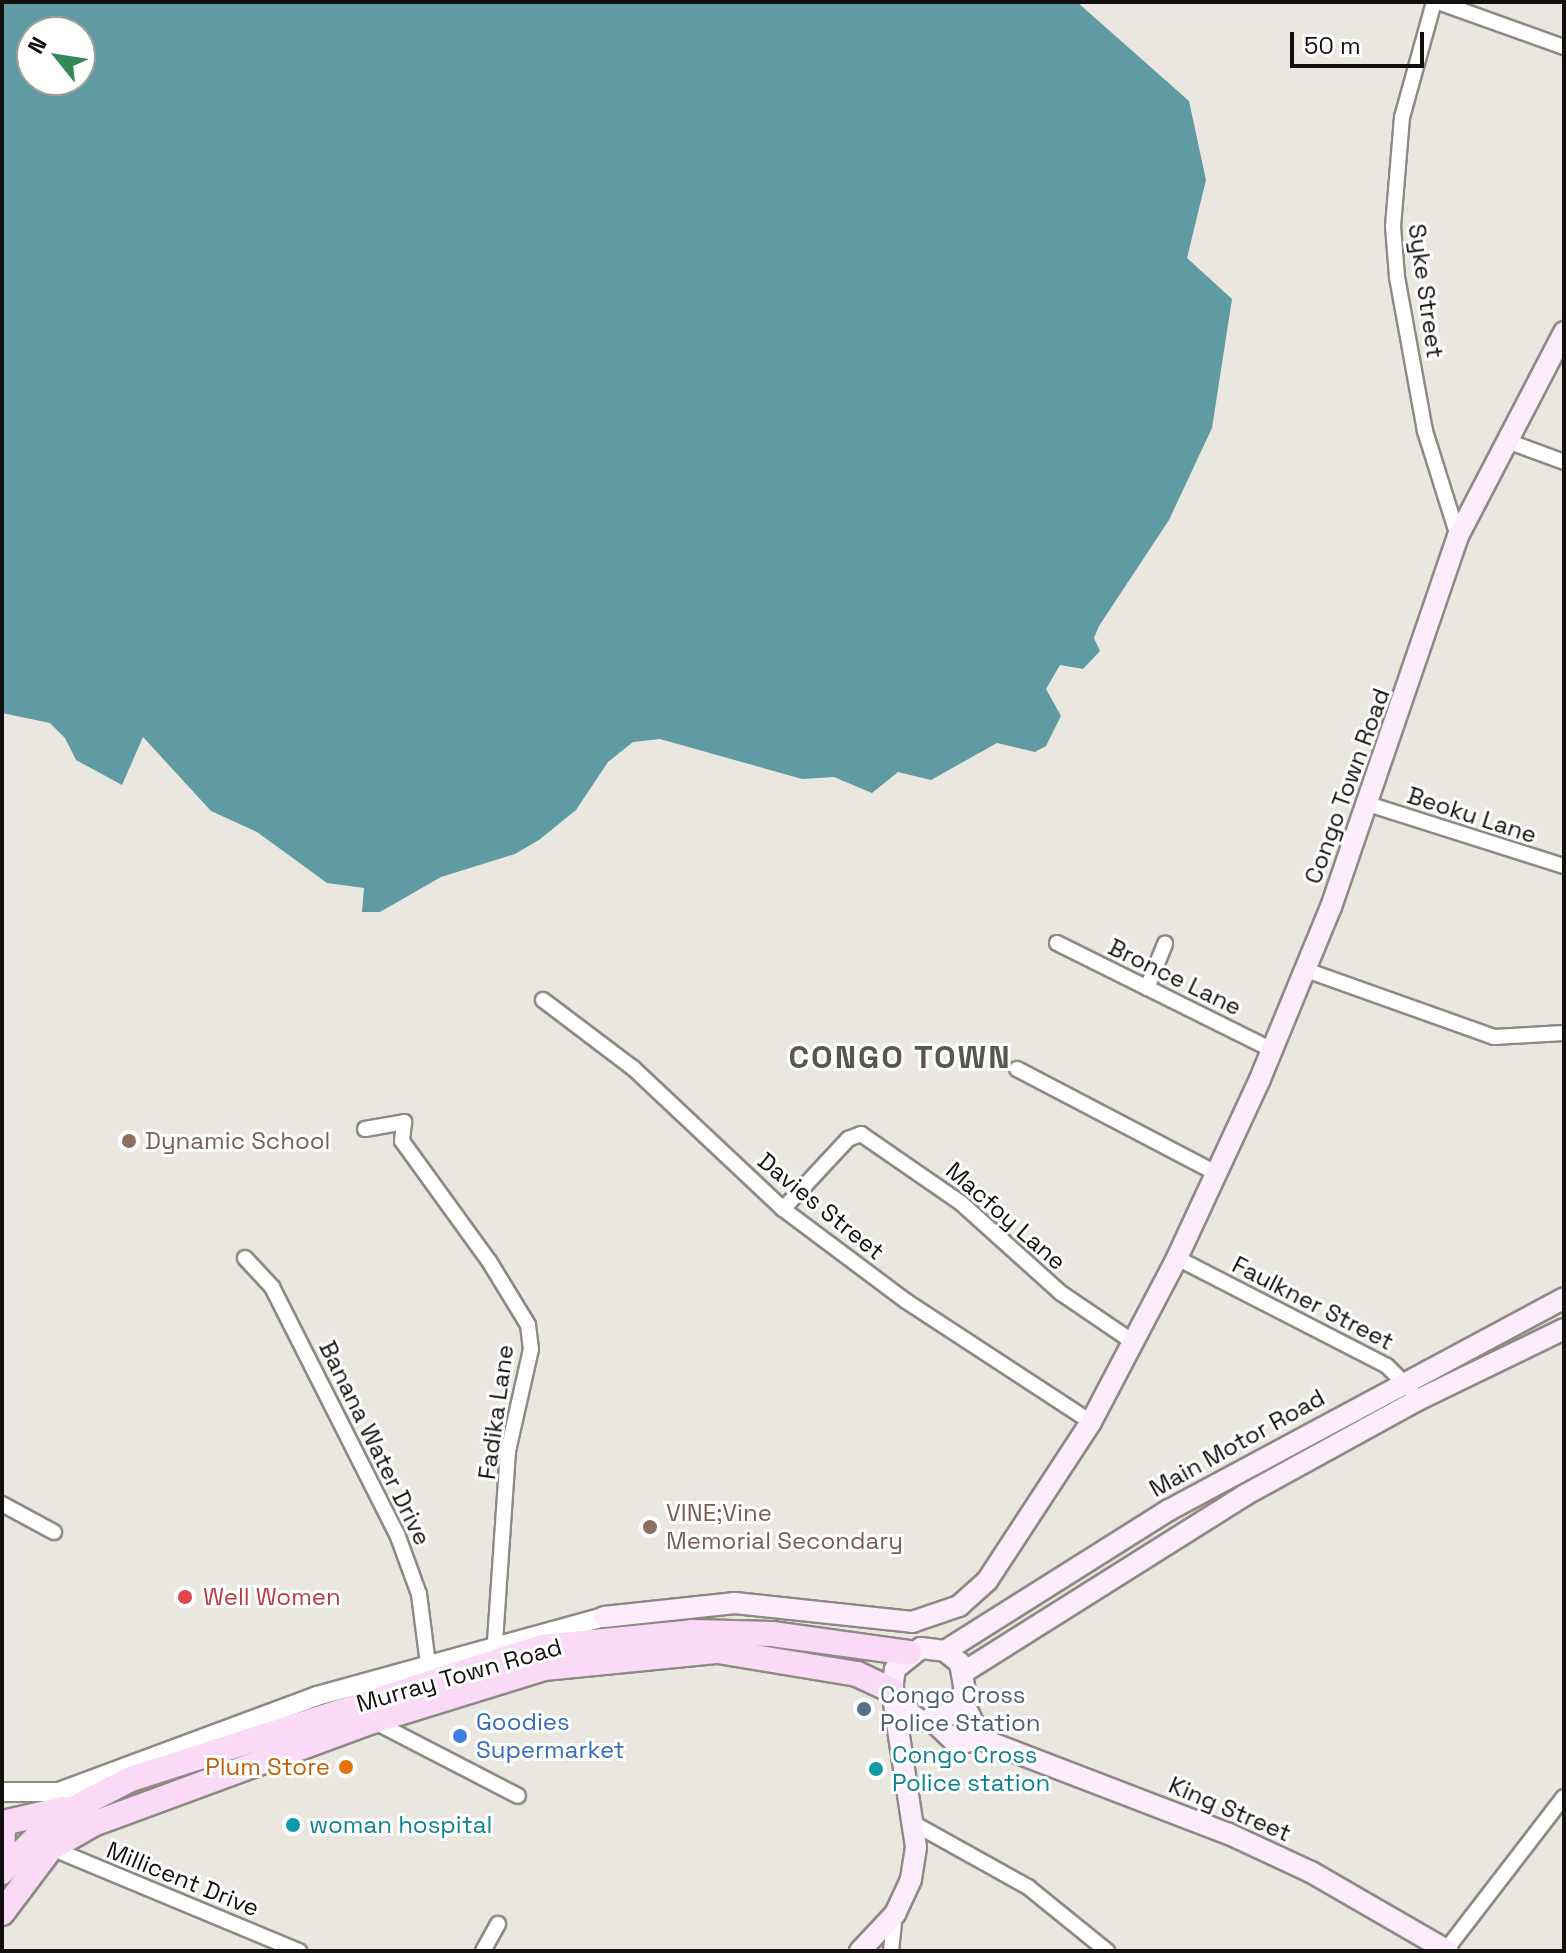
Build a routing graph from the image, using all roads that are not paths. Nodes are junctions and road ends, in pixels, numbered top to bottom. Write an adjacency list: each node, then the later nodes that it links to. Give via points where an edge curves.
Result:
1 (1436, 2): 2 (street); 6 (street, Syke Street, via 1402,117 1393,226 1425,431)
2 (1564, 47)
3 (1564, 332): 4 (main road, Congo Town Road)
4 (1510, 442): 5 (street); 6 (main road, Congo Town Road)
5 (1564, 462)
6 (1458, 536): 7 (main road, Congo Town Road)
7 (1368, 804): 8 (street, Beoku Lane); 11 (main road, Congo Town Road)
8 (1564, 866)
9 (1057, 943): 12 (street, Bronce Lane)
10 (1165, 944): 12 (street)
11 (1306, 970): 14 (street, via 1494,1037); 15 (main road, Congo Town Road)
12 (1147, 988): 15 (street, Bronce Lane)
13 (543, 1000): 19 (street, Davies Street, via 633,1068)
14 (1564, 1033)
15 (1273, 1050): 18 (main road, Congo Town Road)
16 (1017, 1069): 18 (street)
17 (365, 1129): 32 (street, Fadika Lane, via 404,1122 402,1141 528,1325 531,1349 508,1451)
18 (1216, 1173): 21 (main road, Congo Town Road)
19 (783, 1209): 24 (street, Macfoy Lane, via 848,1139 868,1136 924,1175 1061,1293); 27 (street, Davies Street, via 906,1301)
20 (245, 1258): 35 (street, Banana Water Drive, via 272,1287 397,1534 419,1594)
21 (1177, 1258): 24 (main road, Congo Town Road); 25 (street, Faulkner Street, via 1387,1366)
22 (1564, 1298): 25 (main road, Main Motor Road)
23 (1564, 1329): 26 (main road, Main Motor Road)
24 (1133, 1342): 27 (main road, Congo Town Road)
25 (1406, 1381): 26 (street, Faulkner Street); 33 (main road, Main Motor Road, via 1169,1510)
26 (1416, 1401): 36 (main road, Main Motor Road, via 1245,1495)
27 (1091, 1422): 30 (main road, Congo Town Road, via 987,1581 959,1606 927,1619 896,1622 826,1609 735,1603)
28 (2, 1504): 29 (street)
29 (54, 1532)
30 (604, 1617): 31 (main road); 32 (street)
31 (582, 1641): 34 (main road, Murray Town Road, via 692,1632 772,1634); 37 (main road, Murray Town Road)
32 (495, 1644): 35 (street)
33 (945, 1651): 34 (main road, via 921,1648); 36 (main road)
34 (909, 1653): 38 (main road, via 895,1669)
35 (428, 1664): 37 (street)
36 (964, 1672): 39 (main road)
37 (397, 1682): 44 (street, via 317,1696 59,1792); 47 (main road, Murray Town Road, via 131,1779)
38 (894, 1696): 40 (main road, Murray Town Road, via 857,1674 718,1651 544,1668); 41 (main road); 43 (main road)
39 (962, 1700): 41 (main road, via 955,1711); 42 (main road)
40 (373, 1721): 45 (street); 50 (main road, Murray Town Road)
41 (927, 1721): 42 (main road, King Street, via 957,1744); 43 (main road)
42 (981, 1739): 55 (main road, King Street, via 1243,1841 1311,1872)
43 (902, 1741): 49 (main road)
44 (2, 1792)
45 (518, 1796)
46 (1564, 1797): 55 (street)
47 (73, 1807): 48 (main road); 50 (main road)
48 (2, 1823): 50 (street); 51 (main road)
49 (913, 1823): 53 (main road, via 911,1879); 60 (street, via 1028,1887)
50 (40, 1843): 51 (main road); 52 (main road); 56 (street, Millicent Drive)
51 (2, 1871)
52 (2, 1913)
53 (895, 1914): 58 (main road); 59 (street)
54 (498, 1924): 57 (street)
55 (1447, 1950)
56 (299, 1951)
57 (483, 1951)
58 (860, 1951)
59 (891, 1951)
60 (1107, 1951)

